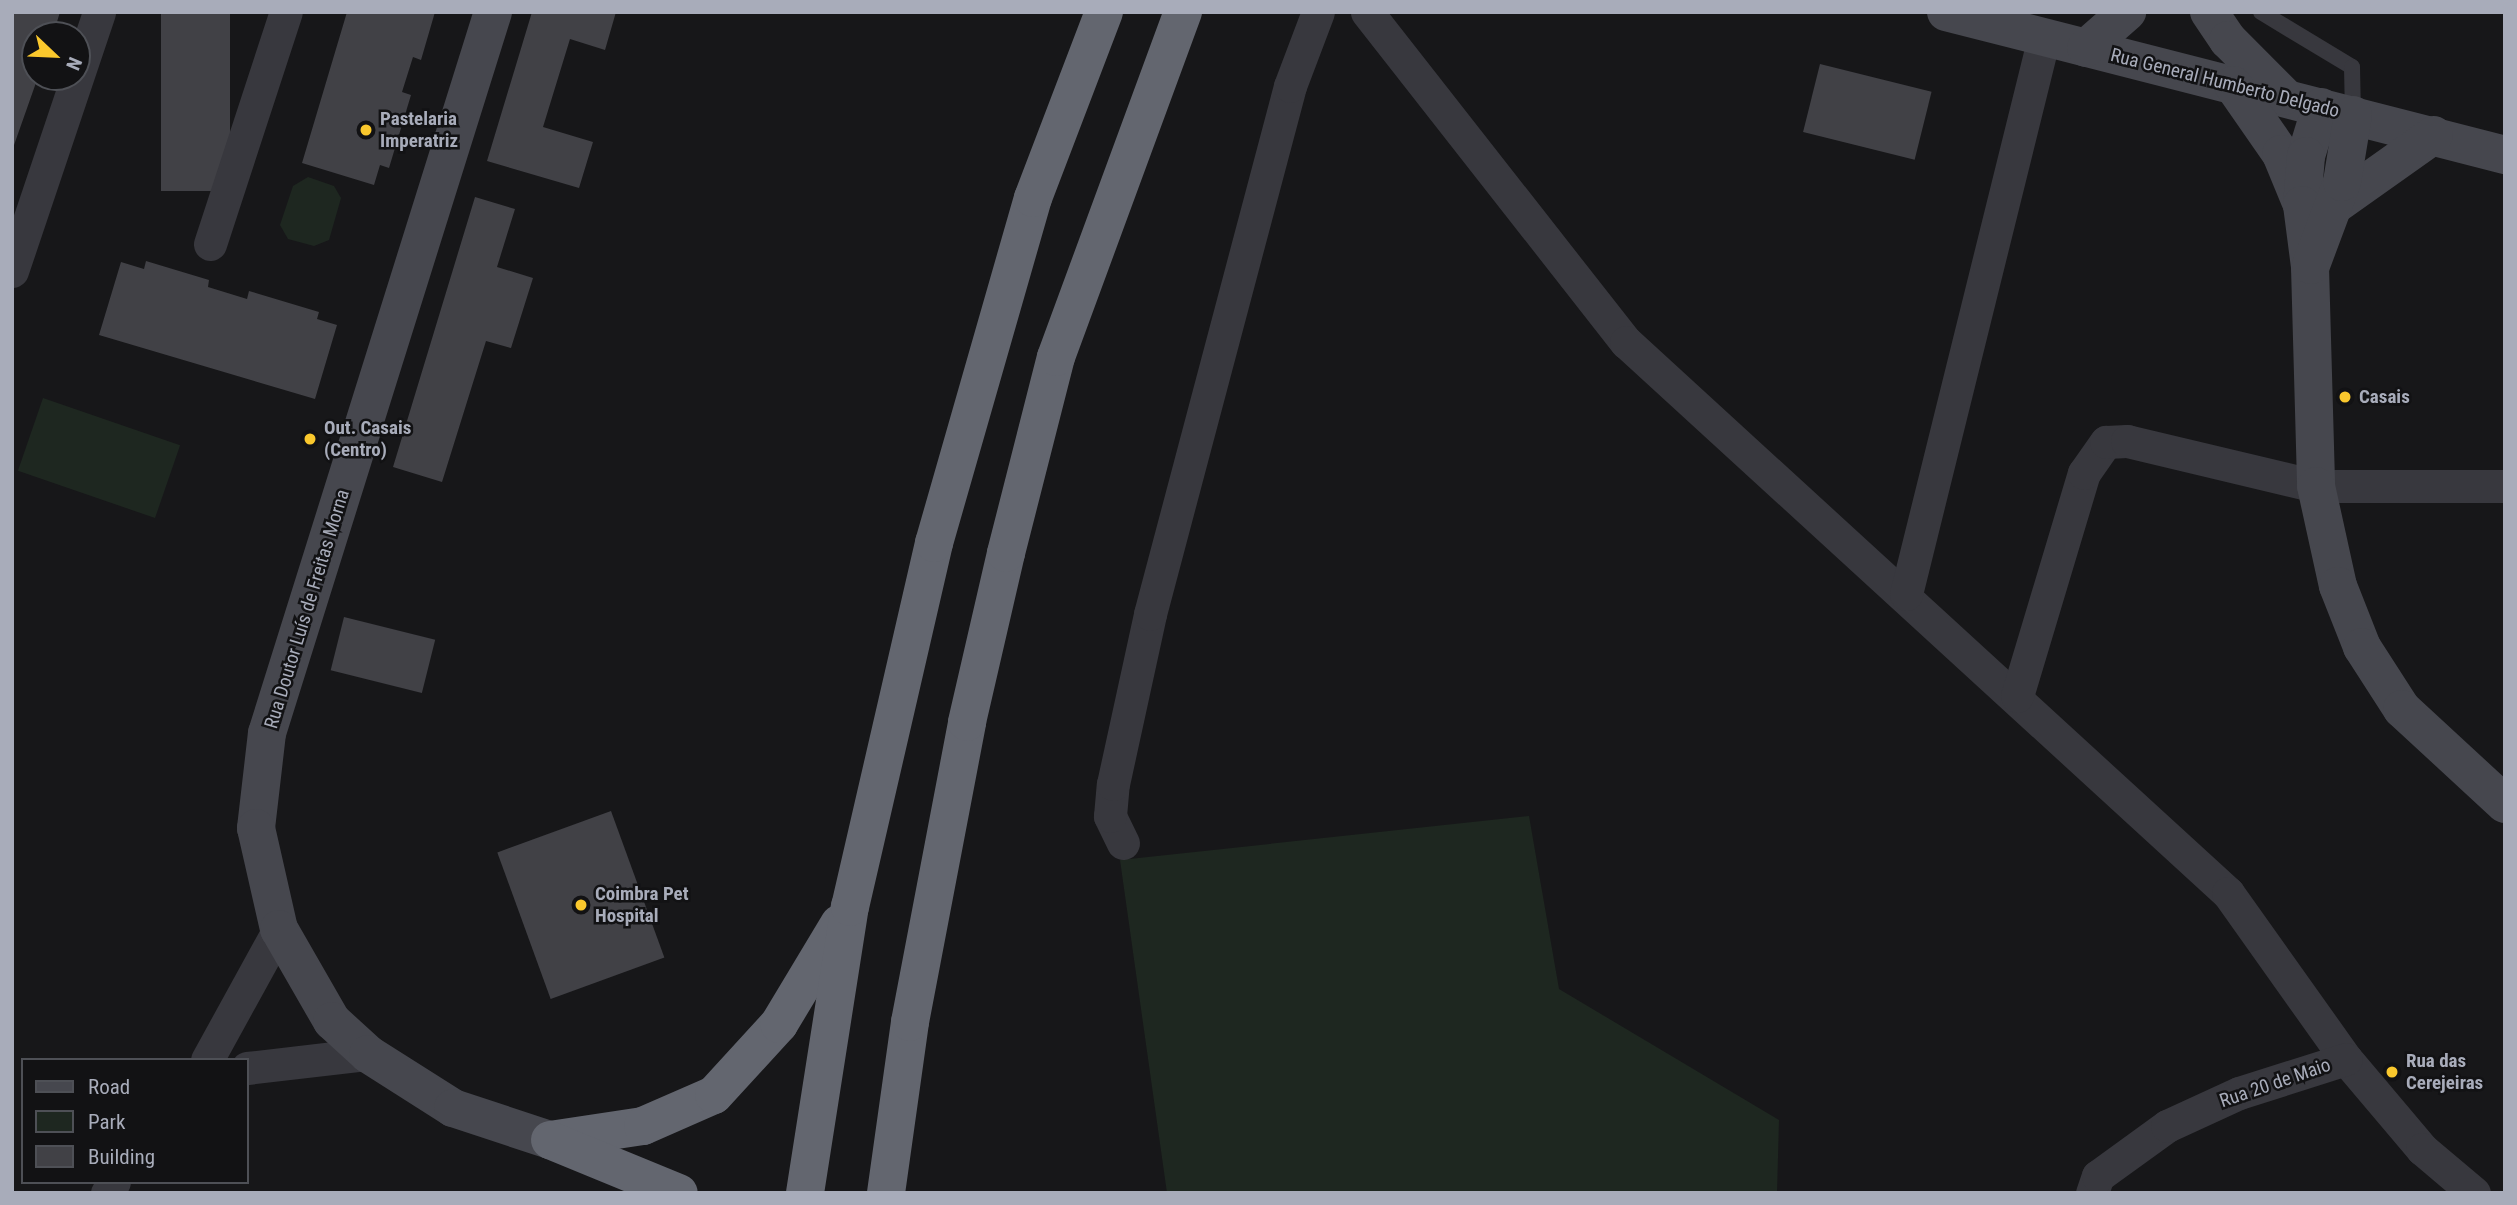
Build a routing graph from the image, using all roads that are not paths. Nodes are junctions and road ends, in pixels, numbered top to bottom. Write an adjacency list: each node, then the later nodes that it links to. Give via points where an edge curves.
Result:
1 (99, 12): 21 (street)
2 (286, 12): 20 (street)
3 (494, 12): 29 (street, Rua Doutor Luís de Freitas Morna, via 267,733 256,828)
4 (1104, 12): 28 (highway, via 1033,198 986,351 934,543)
5 (1183, 12): 39 (highway, via 1056,357 1006,553 967,722 913,1009)
6 (1318, 12): 27 (street, via 1290,86 1150,614 1113,784 1110,816)
7 (1367, 12): 24 (street, via 1626,341)
8 (1946, 12): 13 (street, Rua General Humberto Delgado)
9 (2074, 12): 14 (street)
10 (2127, 12): 14 (street)
11 (2209, 12): 16 (street, via 2228,40)
12 (2261, 12): 16 (lane, via 2352,67)
13 (2044, 37): 14 (street, Rua General Humberto Delgado); 24 (street)
14 (2086, 48): 15 (street, Rua General Humberto Delgado)
15 (2233, 85): 16 (street, Rua General Humberto Delgado); 19 (street)
16 (2320, 107): 17 (street, Rua General Humberto Delgado); 19 (street, via 2306,156)
17 (2434, 135): 18 (street, Rua General Humberto Delgado); 19 (street)
18 (2505, 155)
19 (2318, 205): 22 (street, via 2310,267)
20 (211, 244)
21 (12, 271)
22 (2316, 486): 23 (street); 25 (street, via 2127,441 2106,442 2084,472); 26 (street, via 2322,523 2362,647 2395,699)
23 (2505, 486)
24 (1906, 594): 25 (street)
25 (2017, 696): 33 (street, via 2228,892)
26 (2505, 804)
27 (1123, 843)
28 (850, 907): 36 (highway, via 779,1024 714,1095 643,1126); 38 (highway)
29 (279, 929): 30 (street); 31 (street, Rua Doutor Luís de Freitas Morna, via 332,1021)
30 (238, 1004): 32 (street); 34 (street, via 245,1040)
31 (368, 1054): 34 (street); 36 (street, Rua Doutor Luís de Freitas Morna, via 453,1108)
32 (208, 1058)
33 (2346, 1059): 40 (street, Rua 20 de Maio, via 2239,1093 2167,1126 2098,1176); 41 (street, Rua 20 de Maio, via 2422,1149)
34 (282, 1062): 35 (street)
35 (248, 1068)
36 (550, 1140): 37 (highway)
37 (679, 1193)
38 (805, 1193)
39 (886, 1193)
40 (2092, 1193)
41 (2474, 1193)

